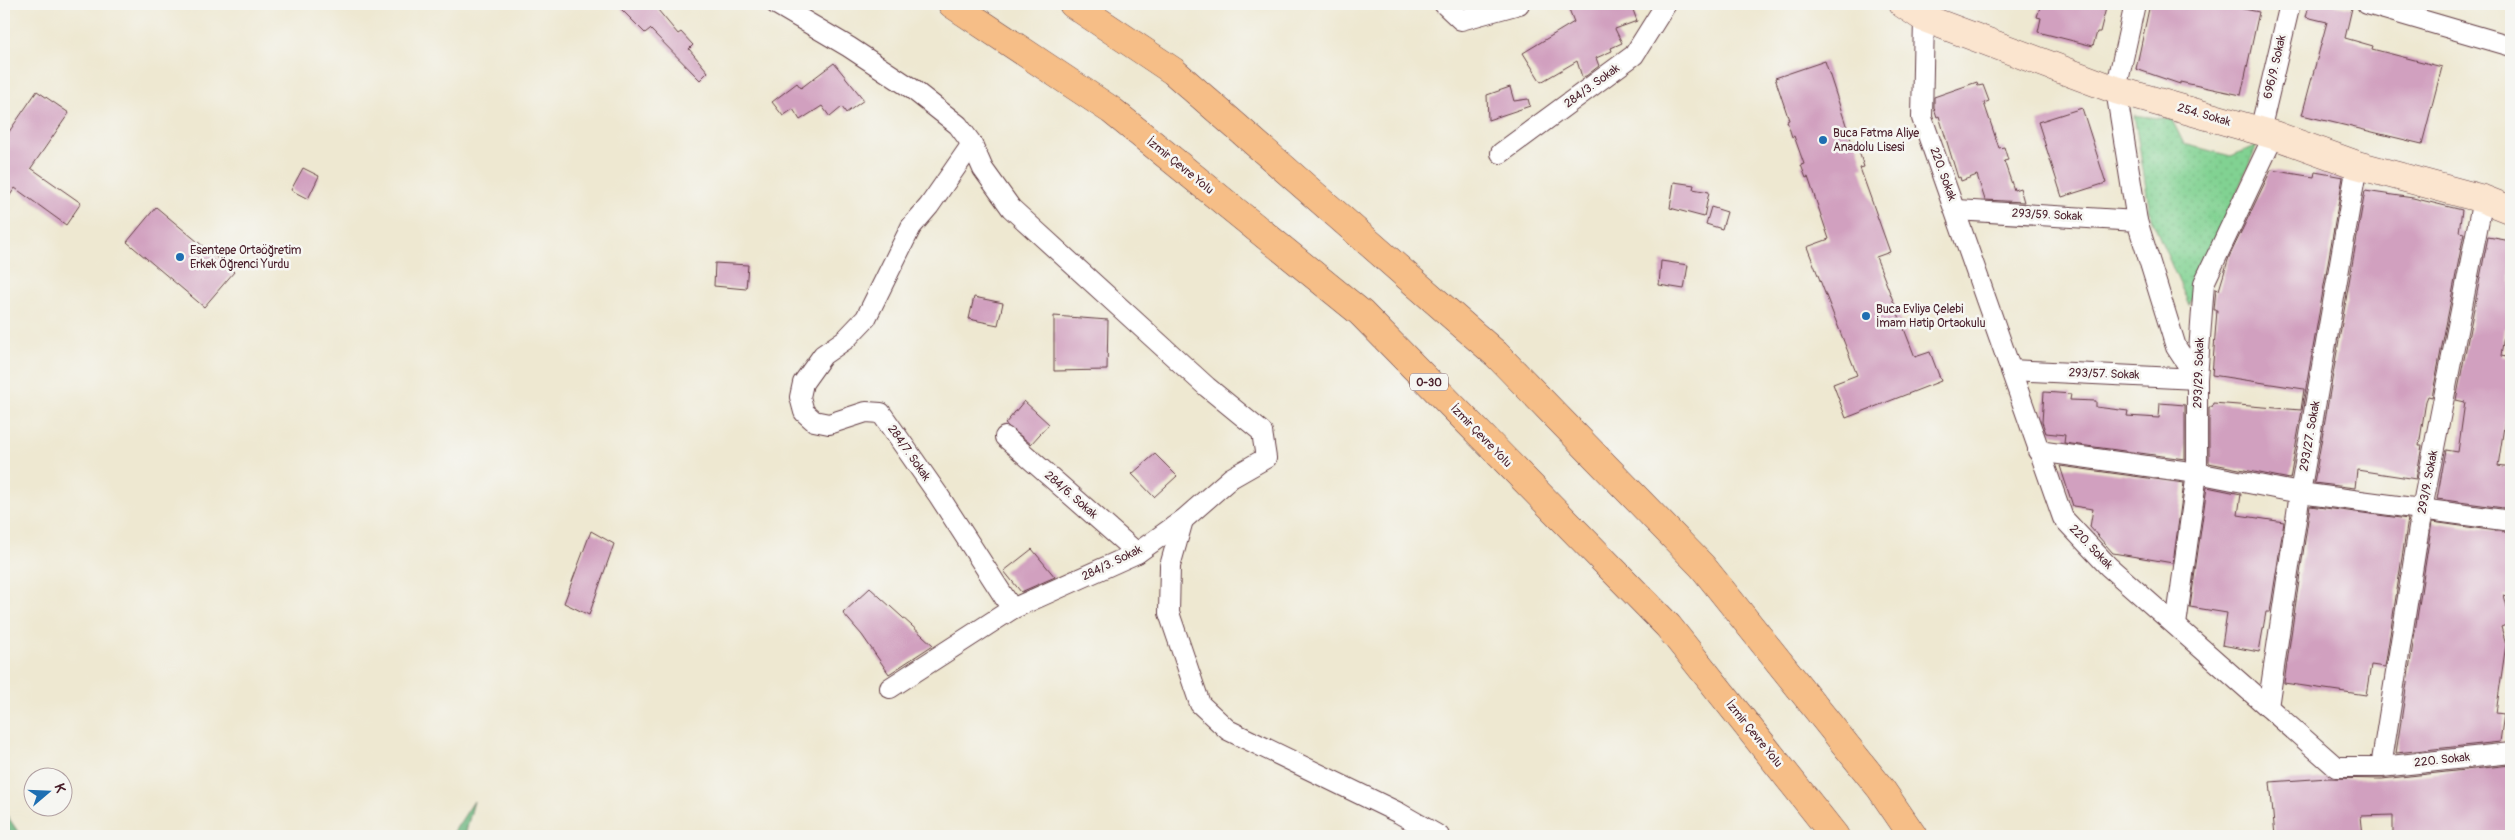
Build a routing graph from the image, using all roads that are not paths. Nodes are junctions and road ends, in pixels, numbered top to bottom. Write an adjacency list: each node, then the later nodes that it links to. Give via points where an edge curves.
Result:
1 (776, 4): 14 (street, via 849,46 911,88 958,125)
2 (952, 4): 39 (highway, İzmir Çevre Yolu / O-30, via 1111,110 1361,313 1668,626)
3 (1073, 4): 40 (highway, via 1173,71 1496,354 1702,566 1881,789)
4 (1444, 4): 5 (street, via 1461,20)
5 (1519, 4)
6 (1666, 4): 15 (street, 284/3. Sokak, via 1634,55)
7 (2135, 4): 12 (street)
8 (2290, 4): 13 (street, 696/9. Sokak)
9 (2367, 4): 11 (street)
10 (1918, 9): 12 (street, 254. Sokak); 18 (street, 220. Sokak, via 1922,118)
11 (2511, 46)
12 (2116, 90): 13 (street, 254. Sokak); 20 (street)
13 (2267, 133): 16 (street, 254. Sokak); 22 (street, 293/29. Sokak, via 2204,283)
14 (972, 144): 28 (street, 284/3. Sokak, via 983,169 1011,208 1207,388 1262,432 1266,458 1231,478); 31 (street, 284/7. Sokak, via 911,227 866,318 846,339 823,355 803,383 800,397 804,412 814,421 829,424 866,412 881,413)
15 (1501, 153)
16 (2356, 165): 17 (street, 254. Sokak); 26 (street, 293/27. Sokak)
17 (2483, 199): 19 (street, 254. Sokak); 27 (street, 293/9. Sokak)
18 (1956, 210): 20 (street, 293/59. Sokak); 21 (street, 220. Sokak)
19 (2511, 210)
20 (2137, 221): 22 (street, via 2176,346)
21 (2011, 370): 22 (street, 293/57. Sokak); 24 (street, 220. Sokak)
22 (2197, 378): 25 (street, 293/29. Sokak)
23 (1005, 437): 30 (street, 284/6. Sokak)
24 (2038, 451): 25 (street); 32 (street, 220. Sokak, via 2063,518 2108,566)
25 (2197, 473): 26 (street); 32 (street, 293/29. Sokak)
26 (2300, 493): 27 (street); 34 (street, 293/27. Sokak)
27 (2422, 509): 29 (street); 37 (street, 293/9. Sokak)
28 (1184, 520): 30 (street, 284/3. Sokak); 38 (street, via 1170,566 1169,613 1200,704 1228,730 1399,813)
29 (2511, 521)
30 (1137, 553): 31 (street, 284/3. Sokak)
31 (1012, 609): 33 (street, 284/3. Sokak)
32 (2176, 625): 34 (street, 220. Sokak)
33 (890, 688)
34 (2268, 707): 37 (street, 220. Sokak, via 2336,767)
35 (2511, 749): 36 (street)
36 (2511, 753): 37 (street, 220. Sokak)
37 (2381, 767)
38 (1439, 836)
39 (1835, 836)
40 (1913, 836)

